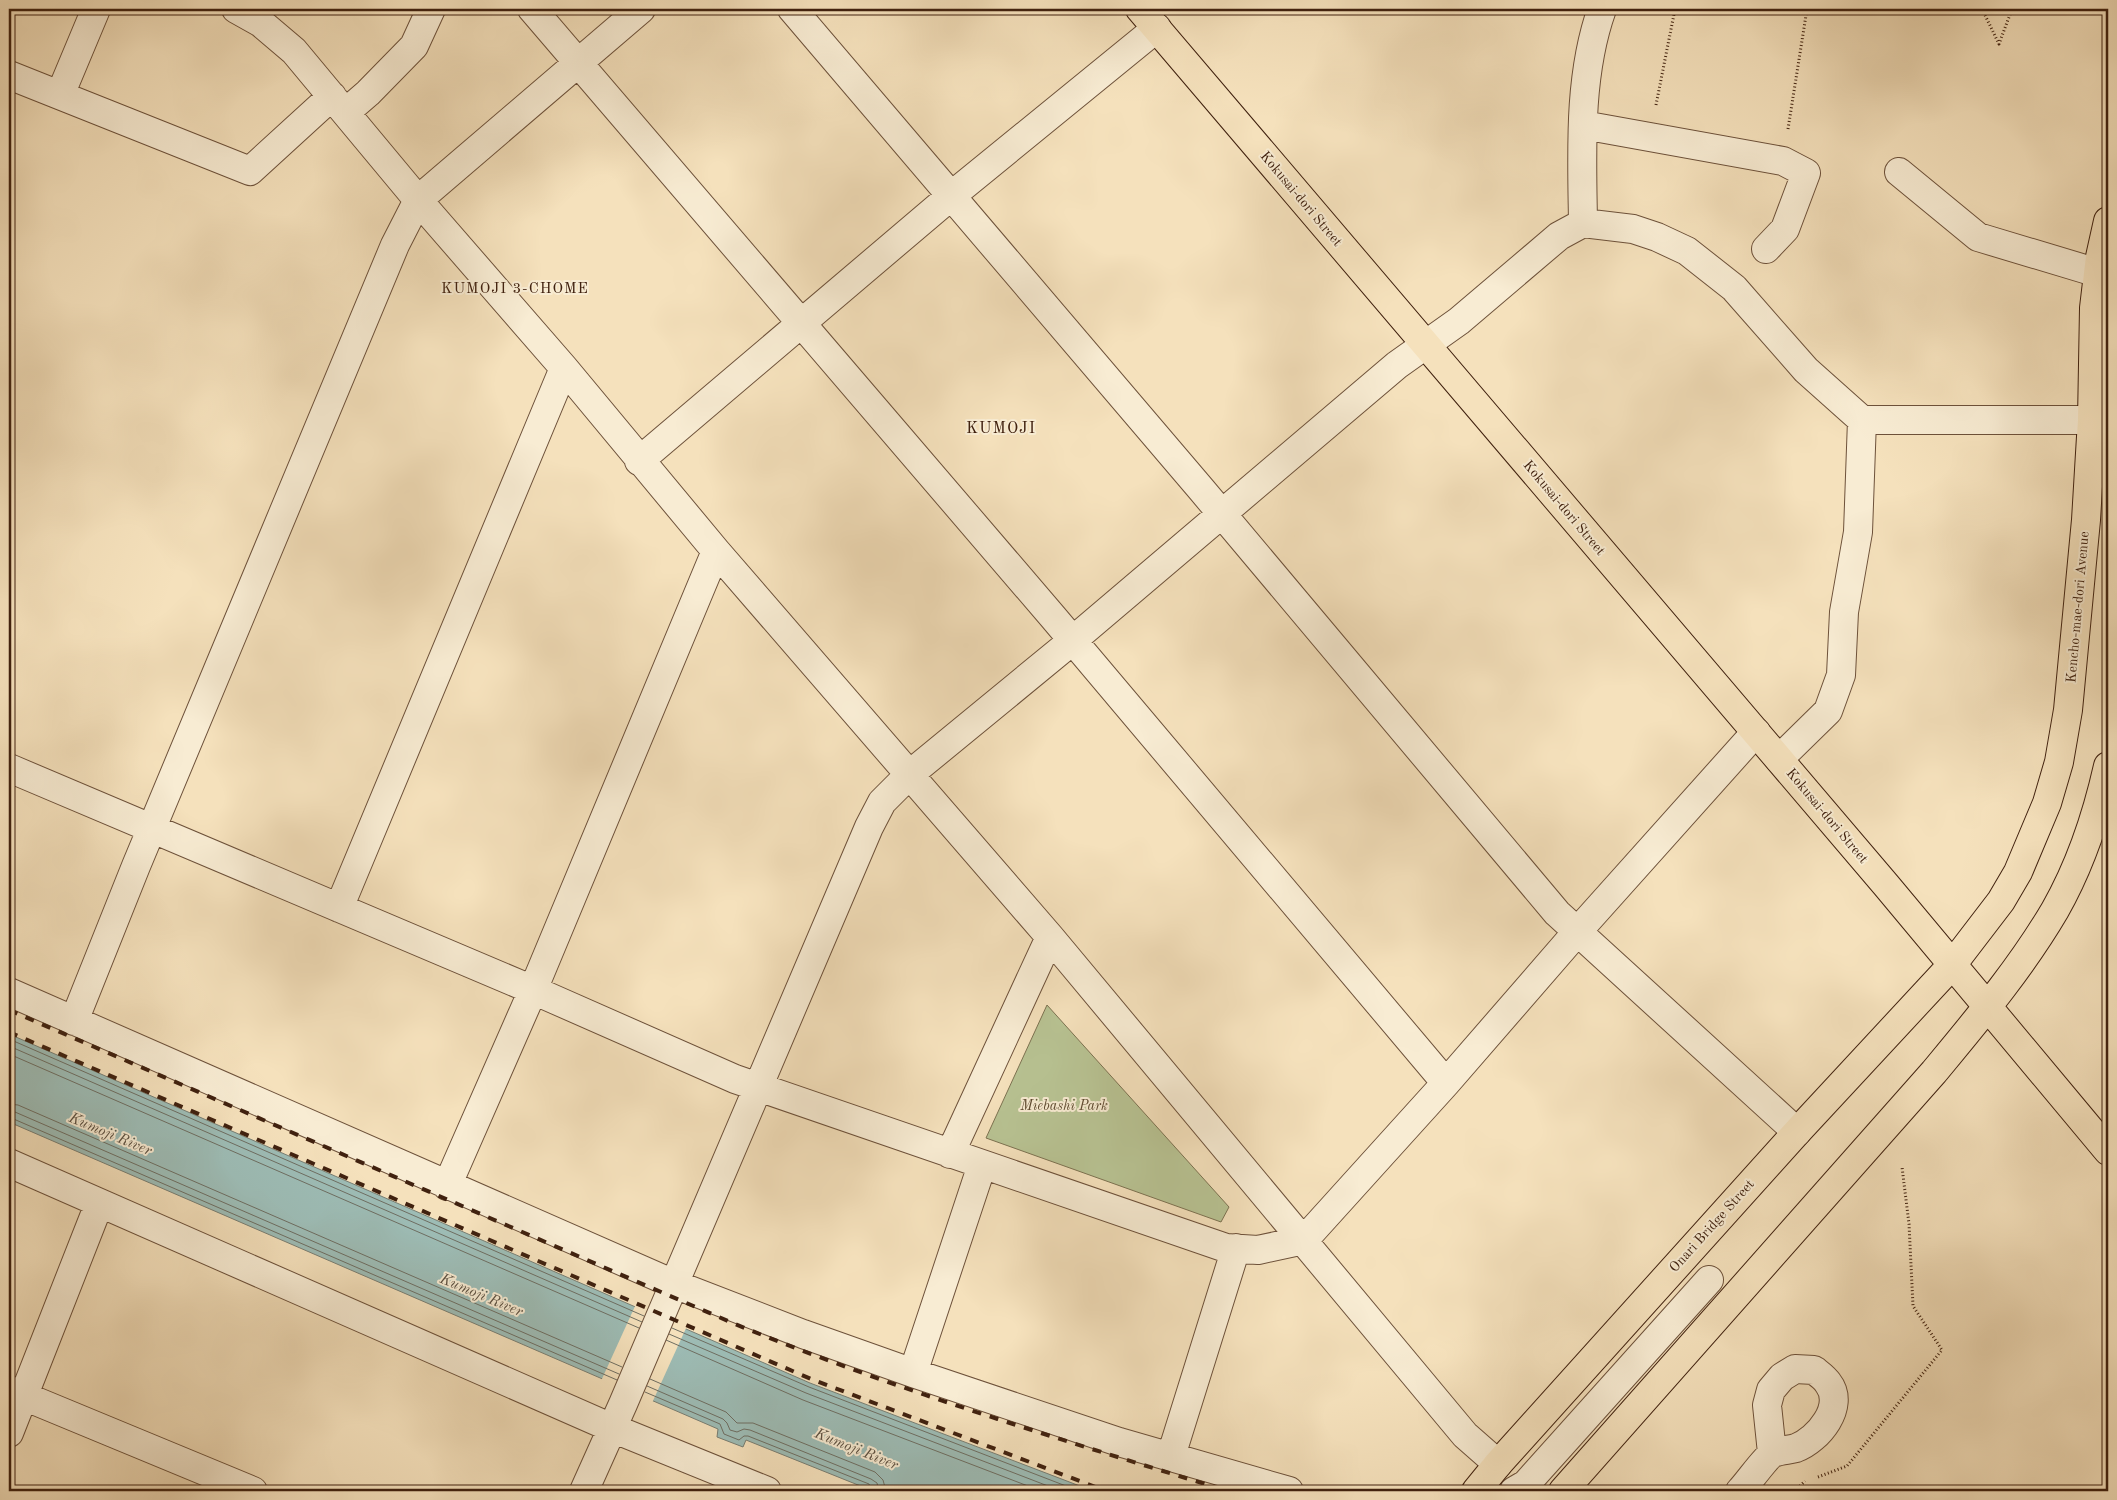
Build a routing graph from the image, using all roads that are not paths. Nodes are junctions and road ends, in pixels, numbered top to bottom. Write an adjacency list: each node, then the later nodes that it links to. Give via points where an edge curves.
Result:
1 (96, 9): 11 (street)
2 (236, 9): 12 (street, via 279,37)
3 (431, 9): 12 (street, via 414,46 379,83)
4 (532, 9): 9 (street)
5 (641, 9): 9 (street)
6 (792, 9): 15 (street)
7 (1602, 9): 13 (street, via 1595,27 1584,95)
8 (1148, 18): 15 (street); 22 (main road, Kokusai-dori Street)
9 (578, 61): 16 (street); 21 (street)
10 (9, 75): 11 (street)
11 (60, 95): 12 (street, via 250,171)
12 (339, 104): 16 (street)
13 (1583, 125): 18 (street); 19 (street, via 1783,162 1806,172 1785,229)
14 (1899, 172): 20 (street, via 1978,237)
15 (951, 196): 21 (street); 27 (street)
16 (418, 200): 23 (street); 35 (street, via 395,245)
17 (2108, 221): 20 (main road, Kencho-mae-dori Avenue)
18 (1583, 223): 22 (street, via 1559,236 1459,322); 24 (street, via 1633,229 1687,251 1734,288 1806,370)
19 (1766, 249)
20 (2104, 262): 25 (main road, Kencho-mae-dori Avenue, via 2094,308)
21 (802, 323): 26 (street); 29 (street)
22 (1426, 345): 27 (street, via 1397,365); 30 (main road, Kokusai-dori Street)
23 (564, 368): 26 (street); 36 (street)
24 (1862, 420): 25 (street); 31 (street, via 1858,532 1844,612 1841,675 1828,711)
25 (2092, 420): 39 (main road, Kencho-mae-dori Avenue, via 2068,710 2059,762 2047,803 2018,872 2001,901)
26 (640, 461): 28 (street)
27 (1221, 514): 29 (street); 37 (street, via 1557,913)
28 (716, 551): 34 (street); 40 (street)
29 (1072, 641): 34 (street); 44 (street)
30 (1756, 732): 31 (main road, Kokusai-dori Street); 37 (street)
31 (1779, 759): 39 (main road, Kokusai-dori Street)
32 (2108, 766): 42 (main road, via 2094,821 2056,908)
33 (9, 768): 35 (street)
34 (910, 774): 38 (street); 45 (street, via 882,802 869,827)
35 (152, 829): 36 (street); 43 (street)
36 (339, 908): 40 (street)
37 (1577, 932): 44 (street); 46 (street)
38 (1050, 937): 48 (street); 53 (street)
39 (1952, 965): 42 (main road, Kokusai-dori Street); 46 (main road, Onari Bridge Street)
40 (533, 990): 45 (street); 51 (street)
41 (9, 992): 43 (street)
42 (1987, 1008): 47 (main road, Kokusai-dori Street); 70 (main road)
43 (74, 1021): 51 (street)
44 (1446, 1083): 53 (street)
45 (758, 1088): 48 (street); 56 (street)
46 (1797, 1132): 63 (main road, Onari Bridge Street)
47 (2108, 1151)
48 (950, 1154): 50 (street)
49 (9, 1163): 52 (street)
50 (982, 1164): 54 (street); 57 (street)
51 (447, 1186): 56 (street)
52 (99, 1204): 58 (street); 59 (street)
53 (1304, 1240): 54 (street, via 1258,1250); 63 (street, via 1465,1434)
54 (1236, 1248): 62 (street)
55 (1709, 1280): 69 (street, via 1526,1484)
56 (674, 1284): 57 (street); 59 (street)
57 (913, 1373): 62 (street, via 1119,1442)
58 (16, 1393): 60 (street); 64 (street)
59 (618, 1416): 65 (street); 66 (street)
60 (9, 1433)
61 (1772, 1453): 71 (street)
62 (1171, 1456): 67 (street)
63 (1498, 1464): 68 (main road, Onari Bridge Street)
64 (253, 1491)
65 (584, 1491)
66 (767, 1491)
67 (1289, 1491)
68 (1476, 1491)
69 (1514, 1491)
70 (1563, 1491)
71 (1740, 1491)

